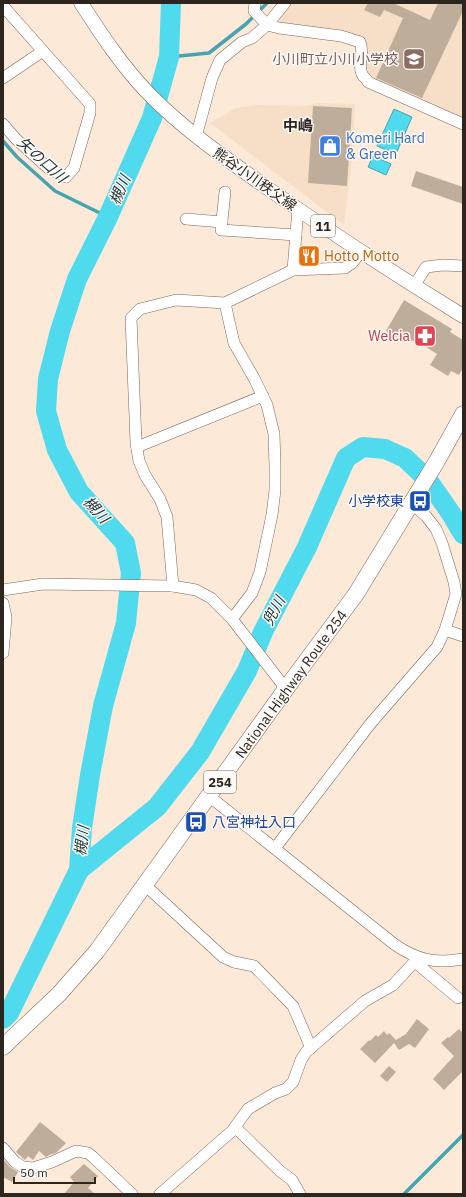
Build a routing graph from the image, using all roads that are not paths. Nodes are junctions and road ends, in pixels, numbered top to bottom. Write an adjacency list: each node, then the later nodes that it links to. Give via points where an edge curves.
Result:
1 (81, 3): 10 (main road, 熊谷小川秩父線 / 11, via 127,69 149,94)
2 (255, 3): 5 (street, via 254,11)
3 (285, 3): 5 (street)
4 (3, 6): 6 (street)
5 (267, 24): 9 (street, via 279,28 341,36 360,42 360,66 368,82); 10 (street, via 220,60)
6 (42, 51): 7 (street); 8 (street, via 90,104 90,113 74,168 66,177 48,168)
7 (3, 78)
8 (3, 124)
9 (463, 124)
10 (192, 133): 12 (main road, 熊谷小川秩父線 / 11)
11 (225, 192): 14 (street)
12 (298, 209): 15 (street); 16 (main road, 熊谷小川秩父線 / 11)
13 (186, 219): 14 (street)
14 (222, 222): 15 (street, via 221,230)
15 (296, 235): 18 (street)
16 (361, 252): 18 (street, via 345,268); 19 (main road, 熊谷小川秩父線 / 11)
17 (463, 266): 19 (street, via 426,267)
18 (293, 270): 20 (street)
19 (414, 286): 21 (main road, 熊谷小川秩父線 / 11)
20 (226, 304): 22 (street, via 234,343); 24 (street, via 176,300 140,308 131,318)
21 (463, 316)
22 (263, 396): 24 (street); 29 (street, via 268,405 274,434 275,490 272,515 260,572 252,593)
23 (463, 414): 25 (highway, National Highway Route 254 / 254)
24 (136, 447): 26 (street, via 142,468 160,498 167,517)
25 (413, 501): 30 (street, via 436,529 454,582 456,594); 33 (highway, National Highway Route 254 / 254, via 356,594)
26 (171, 586): 27 (street, via 43,584); 29 (street, via 196,590 204,594)
27 (3, 590)
28 (3, 602): 32 (street, via 6,617)
29 (235, 622): 33 (street)
30 (445, 630): 31 (street); 35 (street, via 437,646 371,723)
31 (463, 636)
32 (3, 653)
33 (286, 690): 34 (highway, National Highway Route 254 / 254)
34 (209, 796): 35 (street); 36 (highway, National Highway Route 254 / 254)
35 (275, 848): 38 (street)
36 (145, 885): 40 (highway, National Highway Route 254 / 254, via 97,952 59,994); 41 (street, via 223,958 254,966 294,1006)
37 (463, 959): 38 (street)
38 (416, 960): 39 (street); 41 (street, via 393,985 365,1001)
39 (458, 998)
40 (3, 1047)
41 (311, 1048): 42 (street, via 301,1060 294,1082 248,1109)
42 (235, 1127): 45 (street); 46 (street, via 292,1180)
43 (3, 1148): 44 (street, via 22,1167 33,1168 76,1151 88,1153)
44 (132, 1194)
45 (160, 1194)
46 (300, 1194)

